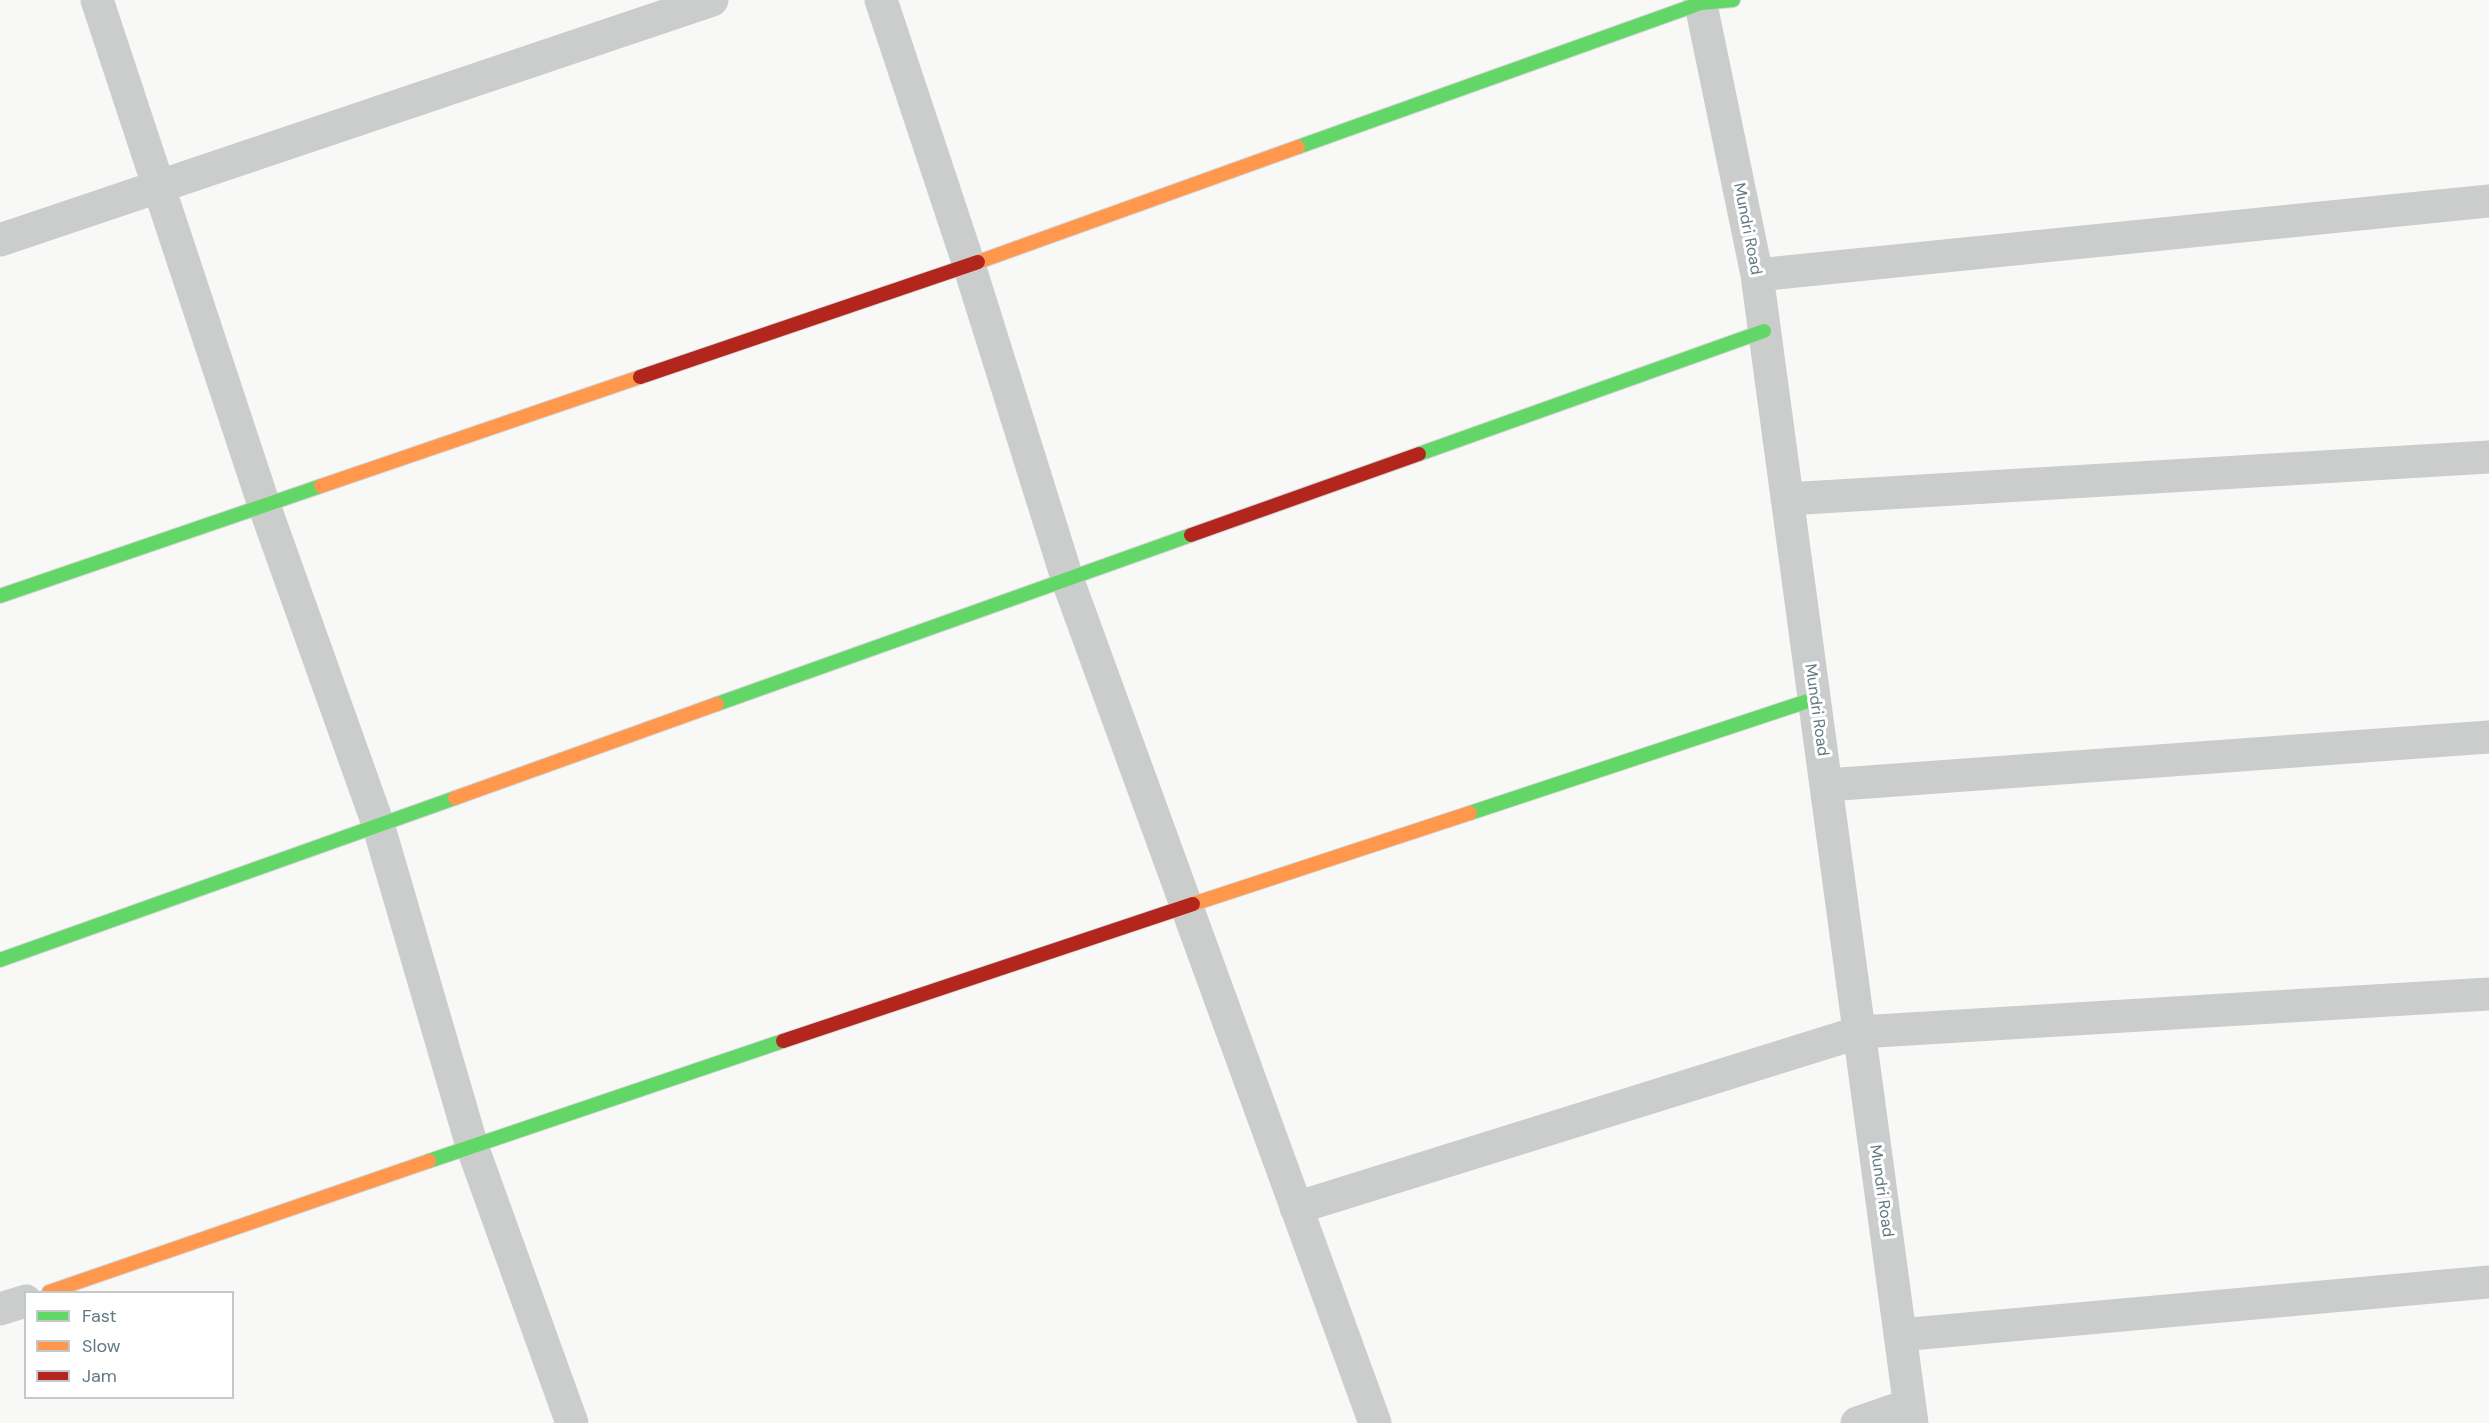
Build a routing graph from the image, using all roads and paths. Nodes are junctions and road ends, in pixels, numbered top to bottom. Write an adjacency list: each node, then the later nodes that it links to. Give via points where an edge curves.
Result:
1 (97, 0): 6 (street)
2 (712, 0): 6 (street)
3 (881, 0): 9 (street)
4 (1733, 0): 5 (street)
5 (1700, 2): 9 (street); 10 (street, Mundri Road)
6 (159, 187): 8 (street); 14 (street)
7 (2489, 201): 10 (street)
8 (0, 240)
9 (969, 265): 14 (street); 15 (street)
10 (1757, 275): 11 (street, Mundri Road)
11 (1764, 331): 13 (street, Mundri Road); 15 (street)
12 (2489, 457): 13 (street)
13 (1787, 499): 17 (street, Mundri Road)
14 (264, 506): 16 (street); 20 (street)
15 (1068, 581): 20 (street); 21 (street)
16 (0, 596)
17 (1814, 699): 19 (street, Mundri Road); 21 (street)
18 (2489, 737): 19 (street)
19 (1827, 785): 24 (street, Mundri Road)
20 (378, 824): 22 (street); 25 (street)
21 (1186, 906): 25 (street); 26 (street)
22 (0, 960)
23 (2489, 994): 24 (street)
24 (1860, 1032): 26 (street); 31 (street, Mundri Road)
25 (471, 1146): 28 (street); 33 (street)
26 (1296, 1208): 34 (street)
27 (2489, 1282): 31 (street)
28 (55, 1291)
29 (24, 1301): 30 (street)
30 (0, 1309)
31 (1900, 1335): 32 (street, Mundri Road)
32 (1911, 1414): 35 (street)
33 (572, 1423)
34 (1375, 1423)
35 (1857, 1423)

